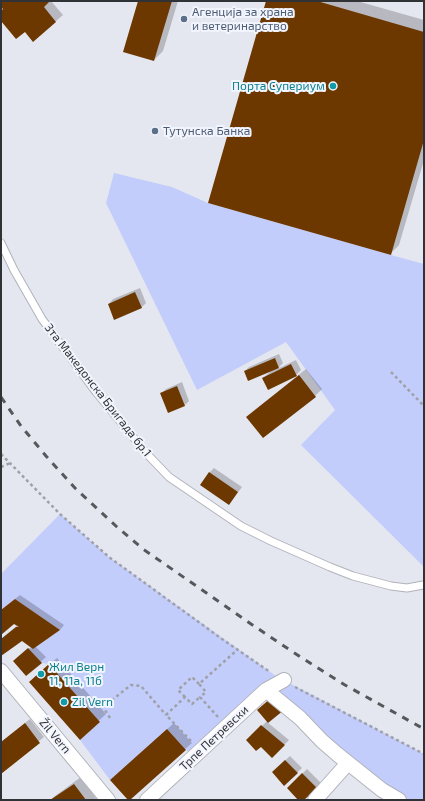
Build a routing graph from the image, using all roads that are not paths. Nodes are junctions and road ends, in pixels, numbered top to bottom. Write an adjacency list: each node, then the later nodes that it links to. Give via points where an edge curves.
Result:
1 (1, 242): 2 (lane, 3та Македонска Бригада бр.1, via 42,319 96,392 169,477 241,526 330,567 391,586 407,588)
2 (423, 585)
3 (1, 671): 7 (street, Žil Vern)
4 (284, 680): 5 (street, Трпе Петревски)
5 (266, 690): 6 (street); 8 (street, Трпе Петревски)
6 (348, 763): 9 (street); 10 (street)
7 (108, 800)
8 (147, 800)
9 (315, 800)
10 (399, 800)

